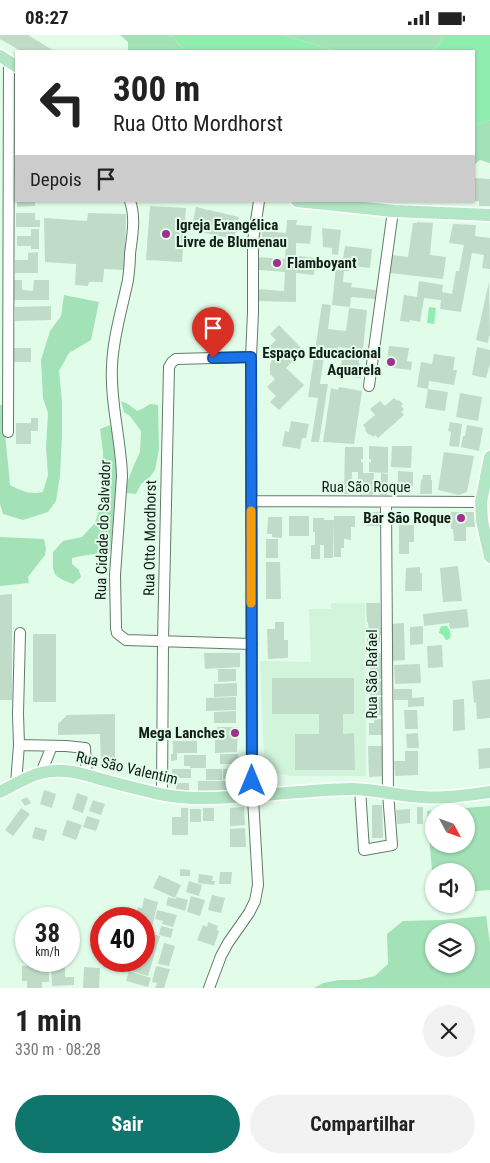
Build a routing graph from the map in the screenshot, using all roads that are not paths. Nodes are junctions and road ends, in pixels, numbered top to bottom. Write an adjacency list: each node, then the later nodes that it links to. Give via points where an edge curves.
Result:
1 (8, 61): 9 (street)
2 (130, 202): 17 (street, Rua Cidade do Salvador, via 133,221 128,279 112,366 122,461 115,575 116,628 126,640)
3 (259, 202): 7 (street, via 254,241)
4 (307, 202): 5 (main road)
5 (393, 211): 6 (main road); 8 (street)
6 (490, 215)
7 (251, 357): 11 (street); 17 (street, Rua Otto Mordhorst, via 176,359 169,367)
8 (369, 386)
9 (8, 432)
10 (490, 457): 13 (main road)
11 (251, 501): 12 (street, Rua São Roque); 18 (street)
12 (386, 502): 13 (street, Rua São Roque); 26 (street, Rua São Rafael)
13 (481, 502): 14 (main road, via 482,521)
14 (488, 538): 15 (main road)
15 (490, 557)
16 (20, 633): 19 (street)
17 (163, 641): 18 (street, Rua Cidade do Salvador); 28 (street, Rua Otto Mordhorst)
18 (252, 644): 29 (street)
19 (19, 745): 20 (street); 23 (street)
20 (52, 746): 21 (street); 22 (street, via 85,748)
21 (41, 773): 22 (main road, Rua São Valentim, via 59,770); 23 (main road, Rua São Valentim)
22 (86, 775): 28 (main road, Rua São Valentim)
23 (16, 784): 25 (main road, Rua São Valentim)
24 (360, 789): 26 (main road, Rua São Valentim); 26 (street, Rua São Rafael, via 364,850 392,845); 29 (main road, Rua São Valentim)
25 (0, 792)
26 (388, 793): 27 (main road, Rua São Valentim, via 423,797)
27 (490, 793)
28 (162, 795): 29 (main road, Rua São Valentim, via 194,798)
29 (252, 796): 30 (street, via 258,885 255,901 220,956)
30 (208, 988)

